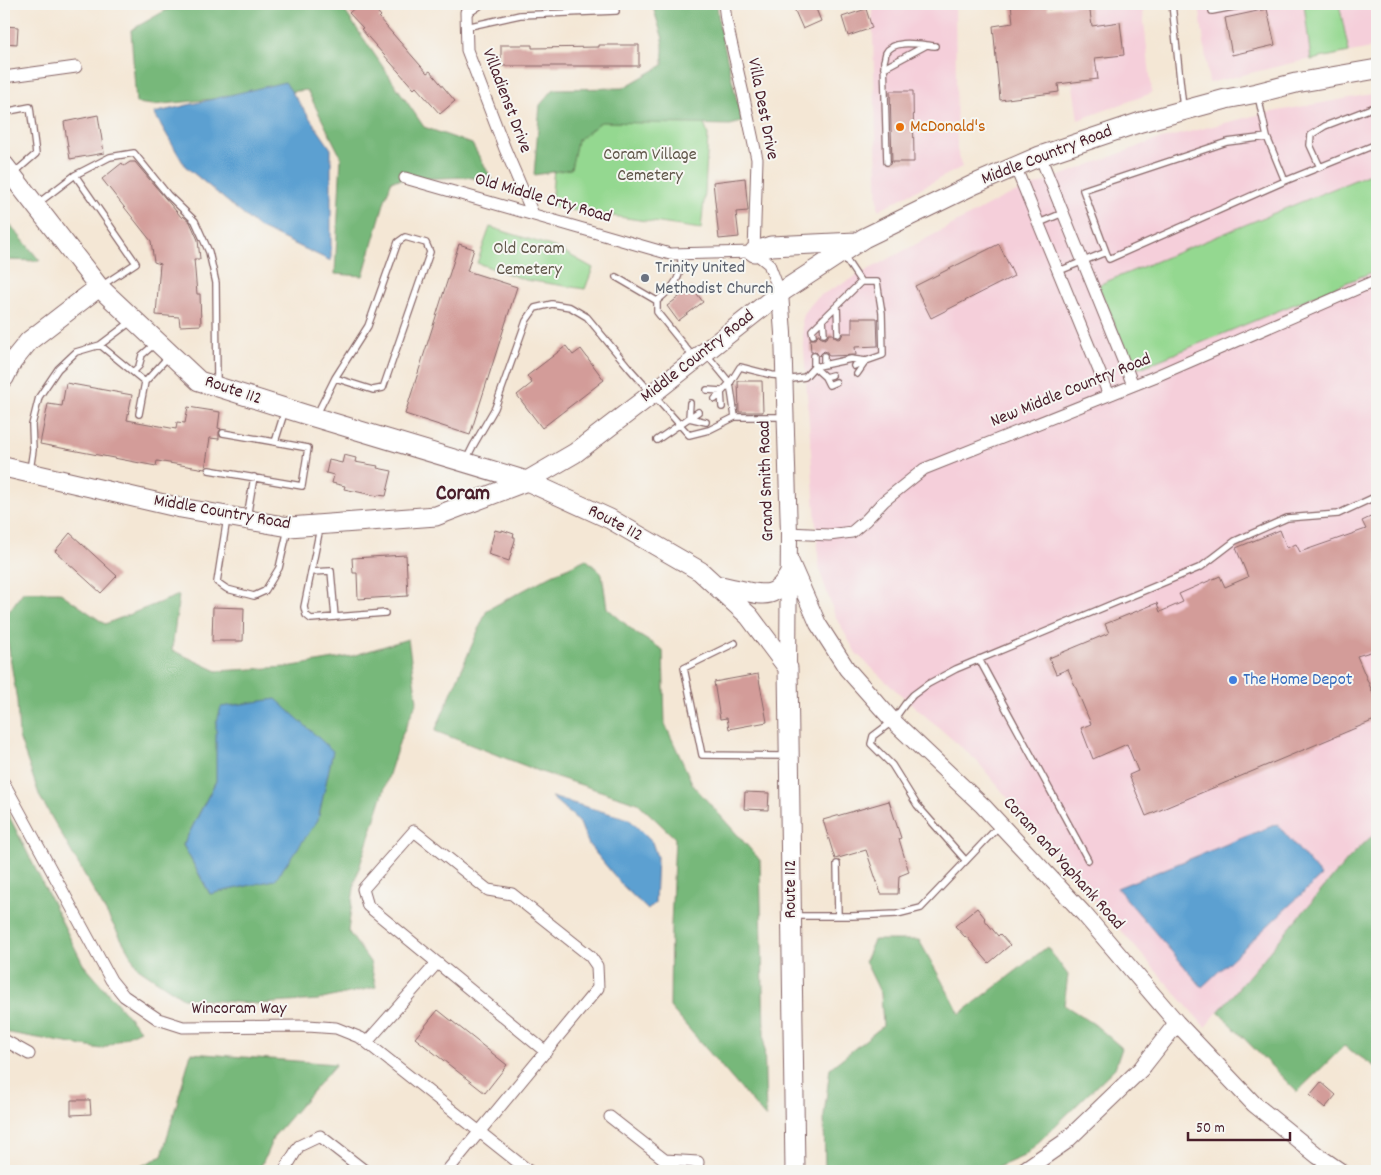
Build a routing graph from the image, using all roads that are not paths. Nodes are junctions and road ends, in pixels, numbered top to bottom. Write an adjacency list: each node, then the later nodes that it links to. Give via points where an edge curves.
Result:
1 (478, 4): 7 (street, Villadienst Drive, via 466,12)
2 (724, 4): 33 (street, Villa Dest Drive, via 757,160)
3 (1172, 4): 16 (lane)
4 (1249, 4): 6 (lane)
5 (616, 11): 7 (lane, via 520,15)
6 (1212, 11)
7 (466, 27): 30 (street, Villadienst Drive, via 467,50)
8 (927, 46): 9 (lane); 11 (lane); 11 (lane, via 900,44 892,47 886,53)
9 (935, 46)
10 (76, 67): 13 (street)
11 (884, 68): 21 (lane)
12 (1377, 70): 14 (main road, Middle Country Road)
13 (4, 77)
14 (1257, 93): 16 (main road, Middle Country Road); 18 (lane)
15 (1377, 106): 23 (lane, via 1325,126 1311,135 1310,145)
16 (1183, 110): 20 (main road, Middle Country Road)
17 (4, 112): 24 (lane, via 30,107 36,154)
18 (1267, 137): 27 (lane); 34 (lane, via 1227,142 1083,190)
19 (1377, 144): 23 (lane)
20 (1040, 156): 22 (main road, Middle Country Road); 29 (street)
21 (886, 162)
22 (1015, 166): 31 (street); 32 (main road, Middle Country Road)
23 (1320, 167): 27 (lane)
24 (8, 170): 28 (main road, Route 112)
25 (75, 175): 28 (lane); 42 (lane, via 136,263); 71 (lane, via 110,157 134,153 168,195 195,221 209,252 216,283)
26 (405, 178): 30 (street, Old Middle Crty Road)
27 (1285, 181): 34 (lane, via 1109,259)
28 (35, 205): 42 (main road, Route 112)
29 (1063, 213): 31 (lane); 37 (street)
30 (533, 214): 36 (street, Old Middle Crty Road)
31 (1039, 223): 38 (street)
32 (858, 242): 33 (main road, via 771,246); 35 (main road, Middle Country Road)
33 (754, 252): 36 (street, Old Middle Crty Road); 43 (street, via 769,264)
34 (1106, 252): 37 (lane)
35 (842, 253): 41 (lane); 43 (main road, Middle Country Road)
36 (675, 254): 44 (lane, via 682,266 680,276 672,289)
37 (1083, 262): 38 (lane); 70 (street)
38 (1058, 272): 75 (street)
39 (616, 277): 44 (lane)
40 (1377, 280): 70 (street, New Middle Country Road)
41 (861, 282): 45 (lane); 56 (lane, via 877,282 882,313 883,355)
42 (99, 287): 47 (main road, Route 112); 64 (main road, via 29,341)
43 (780, 293): 53 (main road, Middle Country Road); 66 (main road, Grand Smith Road)
44 (657, 301): 53 (lane, via 657,312)
45 (837, 306): 46 (lane); 49 (lane)
46 (823, 319): 48 (lane); 50 (lane, via 812,330)
47 (134, 320): 51 (lane); 52 (main road, Route 112)
48 (824, 334)
49 (838, 334)
50 (813, 335)
51 (100, 345): 60 (lane); 94 (lane, via 76,352 58,369 39,396 32,425)
52 (164, 348): 60 (lane, via 142,355); 67 (lane); 71 (main road, Route 112, via 199,381)
53 (700, 356): 69 (lane); 74 (main road, Middle Country Road)
54 (814, 356): 59 (lane)
55 (824, 356): 57 (lane)
56 (866, 361): 57 (lane, via 851,359); 58 (lane); 61 (lane)
57 (824, 365): 59 (lane)
58 (854, 366)
59 (814, 368): 63 (lane); 66 (lane, via 805,377)
60 (133, 372): 67 (lane)
61 (857, 374)
62 (832, 375): 63 (lane)
63 (825, 377): 68 (lane, via 829,385)
64 (4, 378)
65 (335, 378): 65 (lane, via 368,326 398,242 406,237 426,243 430,252 383,388 373,390); 83 (lane)
66 (784, 378): 69 (lane, via 740,367); 82 (main road, Grand Smith Road)
67 (145, 382): 81 (lane)
68 (836, 382)
69 (730, 383): 73 (lane); 85 (lane)
70 (1133, 385): 75 (street, New Middle Country Road)
71 (217, 386): 79 (main road, Route 112)
72 (707, 390): 73 (lane)
73 (721, 391): 76 (lane); 78 (lane)
74 (652, 394): 87 (lane); 91 (lane, via 587,317 570,307 552,304 536,308 526,321 495,408); 96 (main road, Middle Country Road, via 575,452)
75 (1109, 395): 102 (street, New Middle Country Road, via 924,469 852,532 829,535)
76 (715, 399)
77 (690, 403): 84 (lane)
78 (722, 407)
79 (286, 408): 83 (main road, Route 112); 90 (lane)
80 (698, 412): 84 (lane)
81 (140, 414)
82 (785, 416): 85 (lane); 102 (main road, Grand Smith Road)
83 (315, 418): 91 (main road, Route 112)
84 (689, 418): 86 (lane); 87 (lane)
85 (735, 418): 87 (lane, via 689,435)
86 (706, 422)
87 (679, 424): 89 (lane)
88 (223, 433): 90 (lane)
89 (657, 440)
90 (275, 442): 95 (lane, via 308,448 302,486)
91 (465, 462): 96 (main road, Route 112)
92 (4, 467): 94 (main road, Middle Country Road)
93 (209, 470): 95 (lane)
94 (30, 473): 98 (main road, Middle Country Road)
95 (254, 477): 99 (lane)
96 (527, 481): 100 (main road, Middle Country Road, via 436,516); 105 (main road, Route 112, via 610,519 700,571)
97 (1377, 496): 109 (lane, via 1338,514 1287,518 1235,541 1201,567)
98 (227, 516): 99 (main road, Middle Country Road); 101 (lane, via 217,582 227,589 254,596 265,591 279,568)
99 (247, 520): 101 (main road, Middle Country Road)
100 (321, 526): 101 (main road, Middle Country Road); 104 (lane)
101 (289, 527)
102 (789, 532): 103 (main road, Grand Smith Road)
103 (789, 567): 105 (main road, via 783,584 769,594 759,595); 110 (main road, Grand Smith Road); 111 (main road, Coram and Yaphank Road, via 818,624 847,670)
104 (311, 572): 107 (lane, via 331,571); 107 (lane, via 304,607 306,615 311,619)
105 (714, 584): 110 (main road, Route 112, via 749,616)
106 (385, 614): 107 (lane)
107 (335, 617)
108 (735, 643): 112 (lane, via 684,668 702,755)
109 (979, 659): 111 (lane, via 913,695); 115 (lane)
110 (788, 668): 112 (main road, Route 112)
111 (894, 722): 114 (main road, Coram and Yaphank Road); 116 (lane, via 873,736 872,744 892,765 917,805)
112 (790, 756): 118 (main road, Route 112)
113 (4, 783): 123 (street, Wincoram Way, via 111,980 124,996 158,1019 183,1026 336,1028)
114 (1001, 825): 116 (lane); 121 (main road, Coram and Yaphank Road, via 1084,914)
115 (1088, 860)
116 (966, 861): 119 (lane, via 921,908 897,914)
117 (837, 864): 119 (lane)
118 (791, 916): 119 (lane); 133 (main road, Route 112)
119 (838, 916)
120 (437, 963): 123 (street); 124 (street); 124 (street, via 368,906 363,889 414,831 488,890 512,894 590,956 597,966 598,988)
121 (1177, 1023): 134 (main road, via 1141,1069 1065,1142); 135 (main road, Coram and Yaphank Road, via 1254,1104)
122 (4, 1040): 125 (street)
123 (367, 1042): 127 (street, Wincoram Way)
124 (546, 1052): 127 (street)
125 (30, 1054)
126 (610, 1117): 132 (street, via 665,1160 698,1162)
127 (480, 1132): 130 (street); 131 (street, Wincoram Way)
128 (284, 1171): 129 (street, via 299,1146 320,1136)
129 (365, 1171)
130 (448, 1171)
131 (528, 1171)
132 (698, 1171)
133 (795, 1171)
134 (1023, 1171)
135 (1340, 1171)

